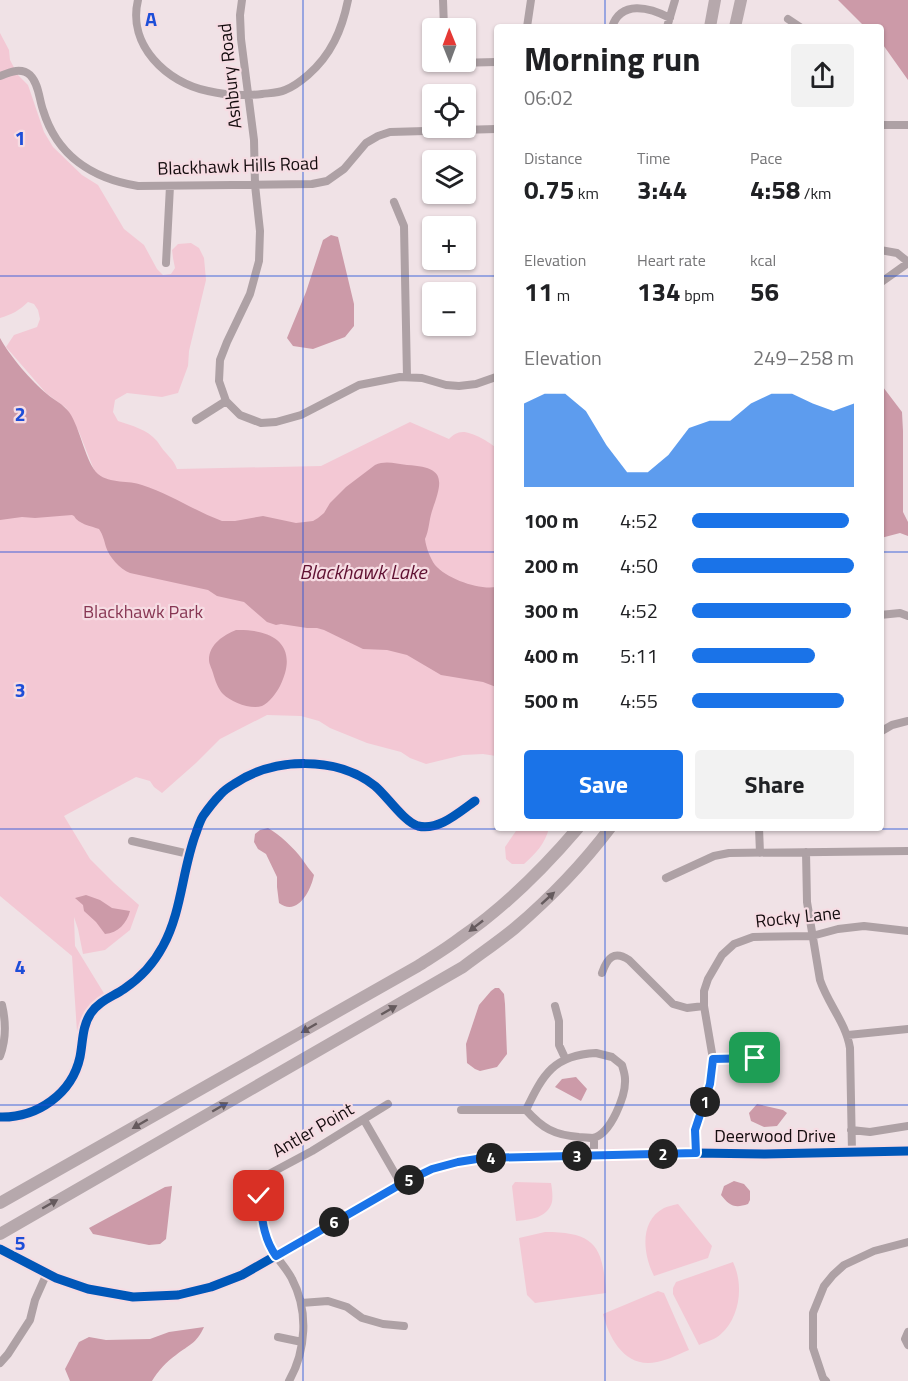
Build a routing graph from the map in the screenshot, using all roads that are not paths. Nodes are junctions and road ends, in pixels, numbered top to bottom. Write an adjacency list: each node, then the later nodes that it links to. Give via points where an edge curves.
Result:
1 (138, 0): 20 (street, via 139,36 155,63 189,85)
2 (242, 0): 20 (street, Ashbury Road, via 241,39)
3 (348, 0): 20 (street, via 339,33 317,67 284,91)
4 (443, 0): 9 (street)
5 (531, 0): 12 (street)
6 (675, 0): 11 (street)
7 (715, 0): 14 (highway)
8 (741, 0): 15 (highway)
9 (444, 18)
10 (788, 19): 16 (street)
11 (669, 22): 13 (street, via 658,12 636,6 621,10)
12 (527, 24)
13 (613, 24)
14 (711, 24)
15 (736, 24)
16 (796, 24)
17 (476, 62): 18 (street)
18 (494, 62)
19 (0, 76): 25 (street, Blackhawk Hills Road, via 13,71 30,75 50,129 76,161 96,174 118,183)
20 (248, 96): 24 (street, Ashbury Road)
21 (884, 125): 22 (street)
22 (908, 125)
23 (494, 129): 24 (street, Blackhawk Hills Road, via 390,132 366,143 344,170 327,181)
24 (255, 184): 25 (street, Blackhawk Hills Road); 33 (street, Ashbury Road, via 259,261 250,294 220,360 219,381)
25 (170, 186): 29 (street)
26 (394, 202): 31 (street, via 404,226)
27 (884, 251): 28 (street, via 897,253)
28 (908, 262): 30 (street)
29 (166, 263)
30 (884, 280)
31 (407, 377): 32 (street, via 459,386); 33 (street, via 359,385 302,415 276,422 261,423 240,415)
32 (494, 378)
33 (226, 401): 34 (street)
34 (196, 420)
35 (884, 615): 36 (street)
36 (908, 616)
37 (908, 721): 38 (street)
38 (884, 730)
39 (475, 801): 47 (street, via 444,822 420,826 362,777 316,764 276,766 246,776 221,793 202,817)
40 (575, 831): 74 (highway, one-way to 74, via 503,905 418,966)
41 (608, 831): 75 (highway, one-way to 41, via 463,967 514,929 560,887)
42 (759, 831): 46 (street)
43 (132, 841): 47 (street)
44 (908, 851): 45 (street)
45 (806, 852): 46 (street); 50 (street)
46 (760, 853): 48 (street, via 714,856)
47 (189, 854): 64 (street, via 164,946 139,977 90,1013 83,1029 77,1069 69,1084 38,1110)
48 (666, 878)
49 (908, 931): 50 (street, Rocky Lane, via 864,926)
50 (812, 936): 54 (street, Rocky Lane, via 753,937 734,944 722,955 708,979); 56 (street, via 823,990)
51 (602, 973): 54 (street, via 609,958 623,956 673,1004 687,1008)
52 (2, 1005): 57 (street, via 5,1031)
53 (555, 1006): 58 (street, via 559,1045)
54 (704, 1006): 60 (street, Rocky Lane)
55 (908, 1029): 56 (street)
56 (848, 1035): 67 (street)
57 (0, 1056)
58 (565, 1058): 63 (street, via 543,1079); 68 (street, via 596,1053 612,1057 622,1065 625,1080 614,1120)
59 (755, 1058): 60 (street)
60 (713, 1059): 71 (street, Rocky Lane, via 710,1084 695,1130)
61 (388, 1104): 65 (street, Antler Point)
62 (461, 1110): 63 (street)
63 (526, 1110): 68 (street, via 550,1131)
64 (0, 1117)
65 (364, 1120): 73 (street); 78 (street, Antler Point, via 260,1182 265,1235)
66 (908, 1126): 67 (street, via 870,1132)
67 (851, 1130): 70 (street)
68 (594, 1138): 72 (street)
69 (908, 1151): 70 (street, Deerwood Drive)
70 (852, 1152): 71 (street, Deerwood Drive)
71 (696, 1153): 72 (street, Deerwood Drive)
72 (594, 1156): 73 (street, Deerwood Drive, via 458,1162)
73 (401, 1184): 78 (street, Deerwood Drive)
74 (0, 1203)
75 (0, 1234)
76 (908, 1242): 88 (street, via 874,1251 844,1265 824,1286 813,1313 813,1348)
77 (0, 1249): 79 (street, Deerwood Drive)
78 (276, 1256): 79 (street, Deerwood Drive, via 232,1279 178,1295 132,1297 88,1289); 80 (street, via 291,1277)
79 (47, 1273): 86 (street, via 30,1320)
80 (301, 1303): 81 (street, via 328,1301 362,1318); 84 (street)
81 (404, 1326)
82 (908, 1332): 85 (street)
83 (278, 1337): 84 (street)
84 (302, 1342): 87 (street)
85 (908, 1346)
86 (0, 1363)
87 (289, 1381)
88 (826, 1381)

